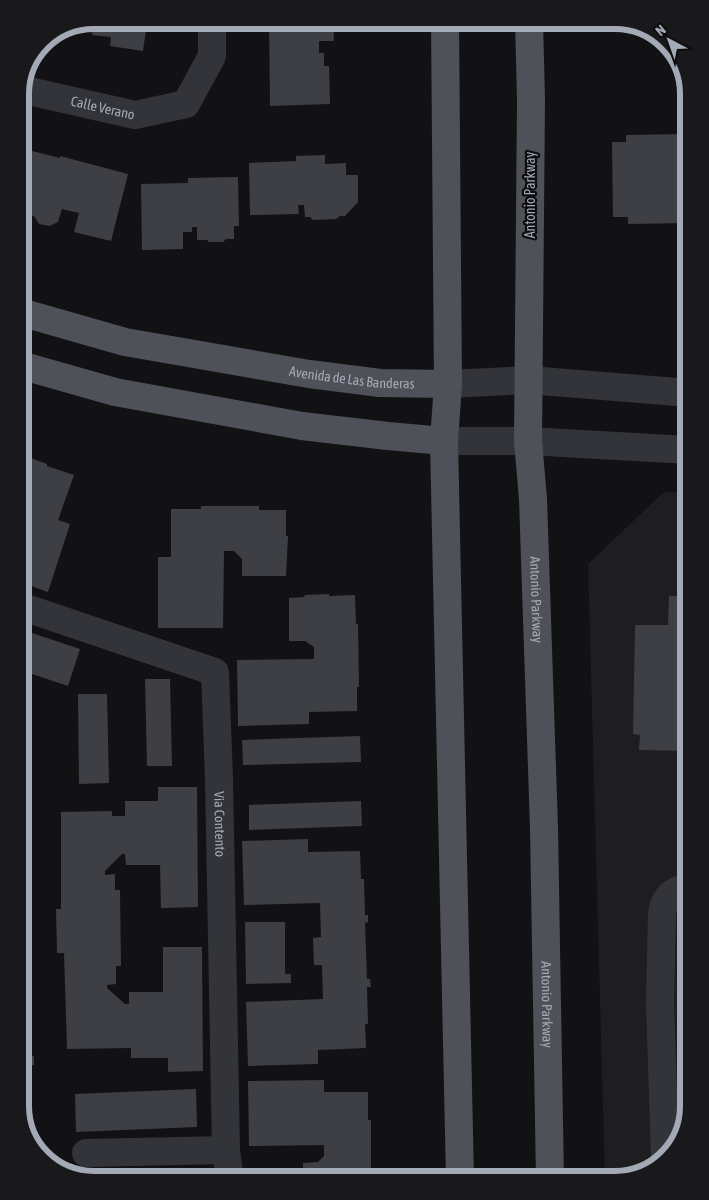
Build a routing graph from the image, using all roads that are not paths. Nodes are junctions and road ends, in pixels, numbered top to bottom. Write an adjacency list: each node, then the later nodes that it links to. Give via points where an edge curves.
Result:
1 (212, 29): 4 (street, Calle Verano, via 212,56 186,104 135,115)
2 (446, 29): 8 (main road)
3 (529, 29): 7 (main road, Antonio Parkway)
4 (29, 91)
5 (29, 315): 8 (main road, Avenida de Las Banderas, via 124,342 300,373 380,383)
6 (29, 368): 10 (main road, via 115,392 302,426)
7 (528, 380): 8 (street, Avenida de Las Banderas); 9 (street, Avenida de Las Banderas); 11 (main road, Antonio Parkway)
8 (448, 384): 10 (main road)
9 (680, 392)
10 (444, 440): 11 (street); 19 (main road)
11 (528, 441): 12 (street); 20 (main road, Antonio Parkway, via 533,499 543,818)
12 (680, 449)
13 (29, 609): 16 (street, Via Contento, via 215,672)
14 (680, 889): 15 (street, via 664,901 662,913 660,1003)
15 (665, 1148)
16 (226, 1150): 17 (street); 18 (street, Via Contento)
17 (86, 1153)
18 (229, 1171)
19 (460, 1171)
20 (550, 1171)

